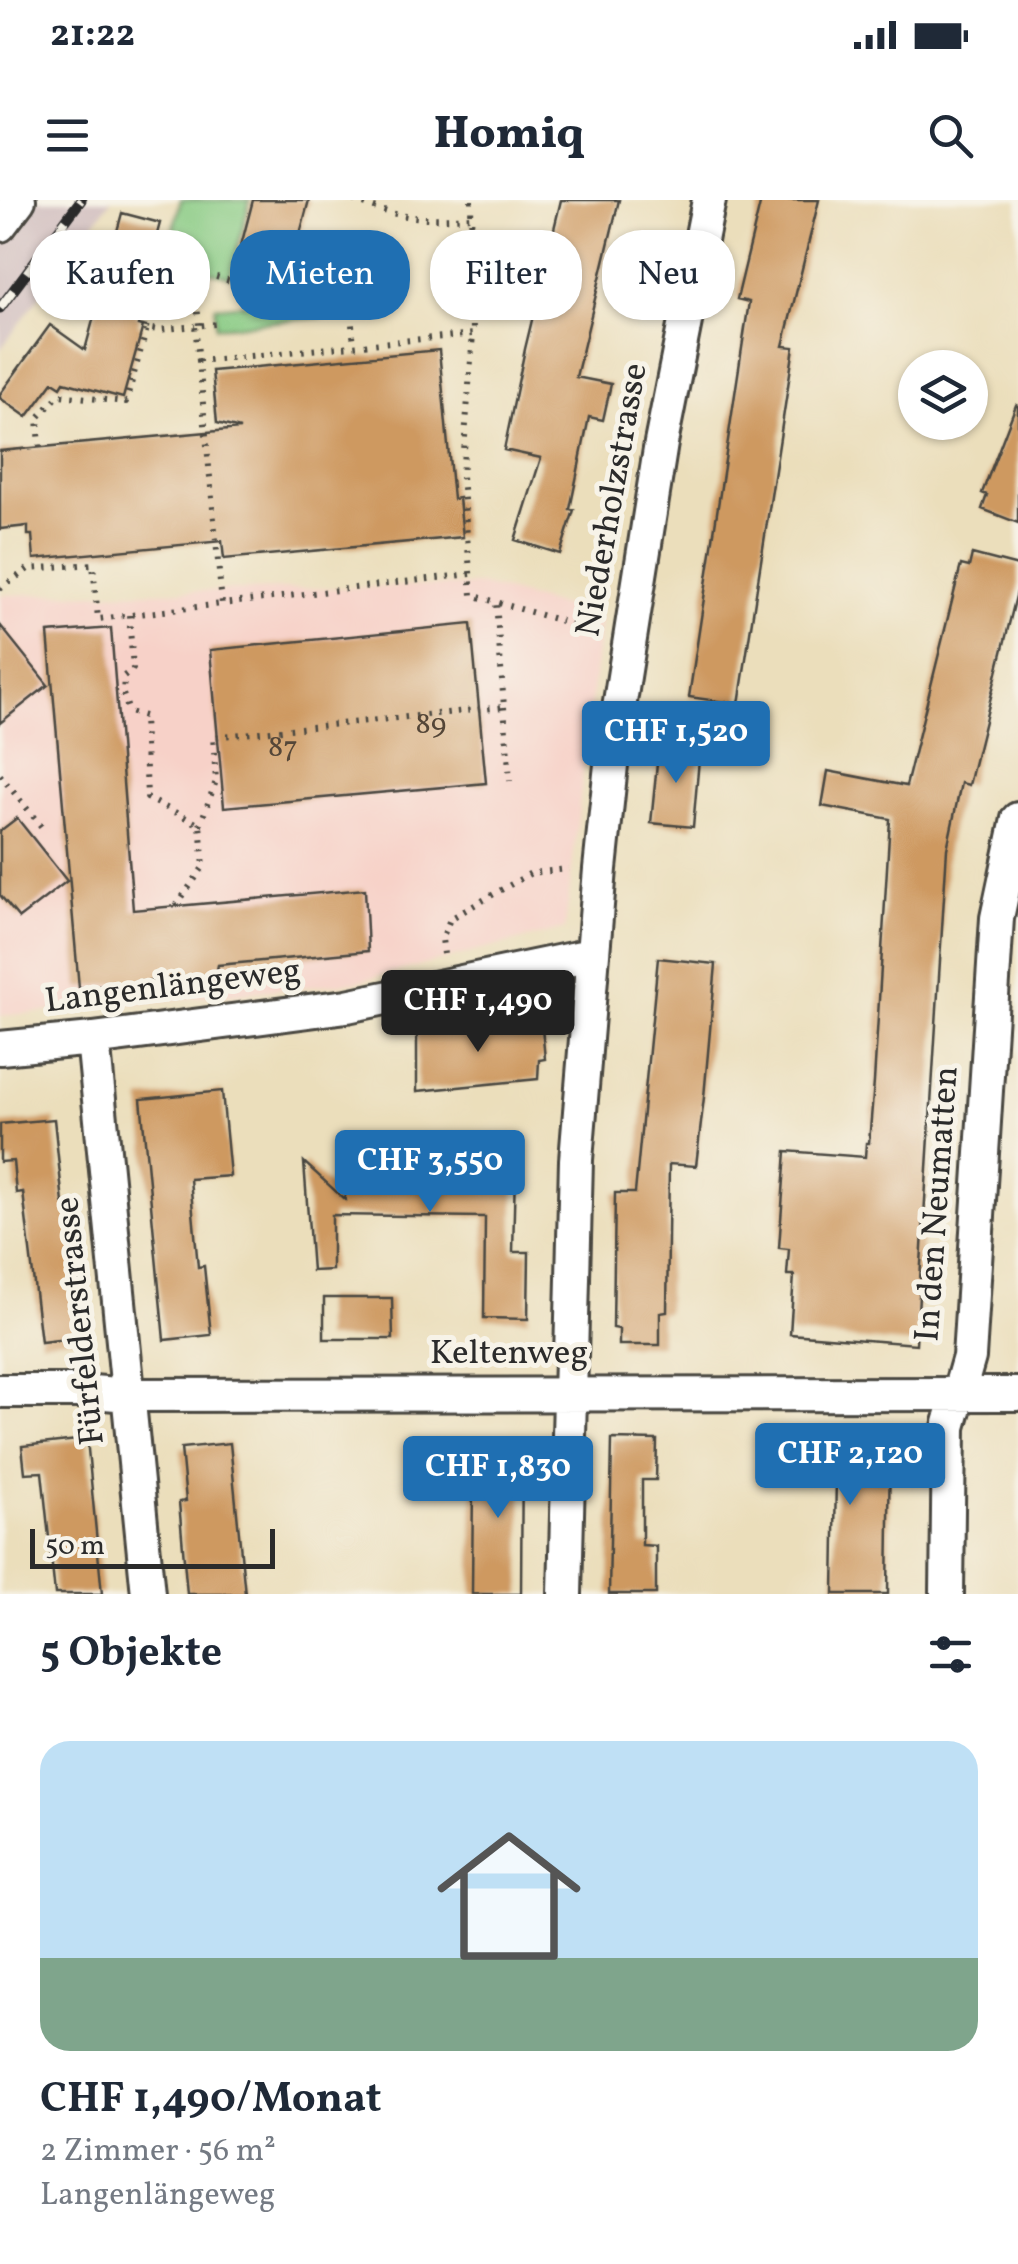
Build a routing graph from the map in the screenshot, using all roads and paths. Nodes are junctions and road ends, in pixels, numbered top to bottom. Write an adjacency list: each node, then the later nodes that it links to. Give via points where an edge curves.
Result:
1 (20, 200): 6 (street)
2 (354, 200): 5 (path, via 406,218)
3 (470, 200): 5 (path)
4 (709, 200): 22 (street, Niederholzstrasse)
5 (470, 217): 13 (path)
6 (0, 225)
7 (149, 320): 12 (path)
8 (197, 320): 11 (path)
9 (352, 320): 14 (path)
10 (216, 324): 11 (path)
11 (197, 326): 12 (path); 15 (path)
12 (147, 328): 16 (path, via 126,402 59,394 38,418)
13 (473, 334): 14 (path); 17 (path, via 462,476)
14 (354, 346): 15 (path)
15 (199, 361): 20 (path)
16 (40, 447)
17 (470, 574): 19 (path, via 472,595); 20 (path)
18 (0, 589): 21 (path, via 28,569 93,564 98,618)
19 (496, 602): 22 (path); 23 (path)
20 (222, 604): 21 (path)
21 (128, 615): 27 (path, via 133,669 124,676 123,694 129,712 144,716 148,798)
22 (630, 640): 29 (street, Niederholzstrasse)
23 (504, 707): 25 (path); 27 (path, via 213,737 216,782)
24 (0, 776): 28 (path)
25 (510, 781)
26 (1018, 819): 37 (street, In den Neumatten, via 997,918 968,1357)
27 (200, 826): 30 (path, via 204,866)
28 (45, 831)
29 (600, 869): 31 (path, via 530,873 450,920); 32 (street, Niederholzstrasse)
30 (176, 906)
31 (444, 955)
32 (591, 955): 33 (street, Langenlängeweg, via 348,1006); 36 (street, Niederholzstrasse)
33 (92, 1040): 34 (street, Langenlängeweg); 39 (street, Fürfelderstrasse)
34 (0, 1048)
35 (0, 1391): 39 (street, Keltenweg)
36 (568, 1394): 37 (street, Keltenweg); 39 (street, Keltenweg); 41 (street, Niederholzstrasse)
37 (957, 1394): 38 (street, Keltenweg); 42 (street, In den Neumatten, via 949,1427)
38 (1018, 1394)
39 (129, 1396): 40 (street, Fürfelderstrasse)
40 (148, 1594)
41 (565, 1594)
42 (947, 1594)

